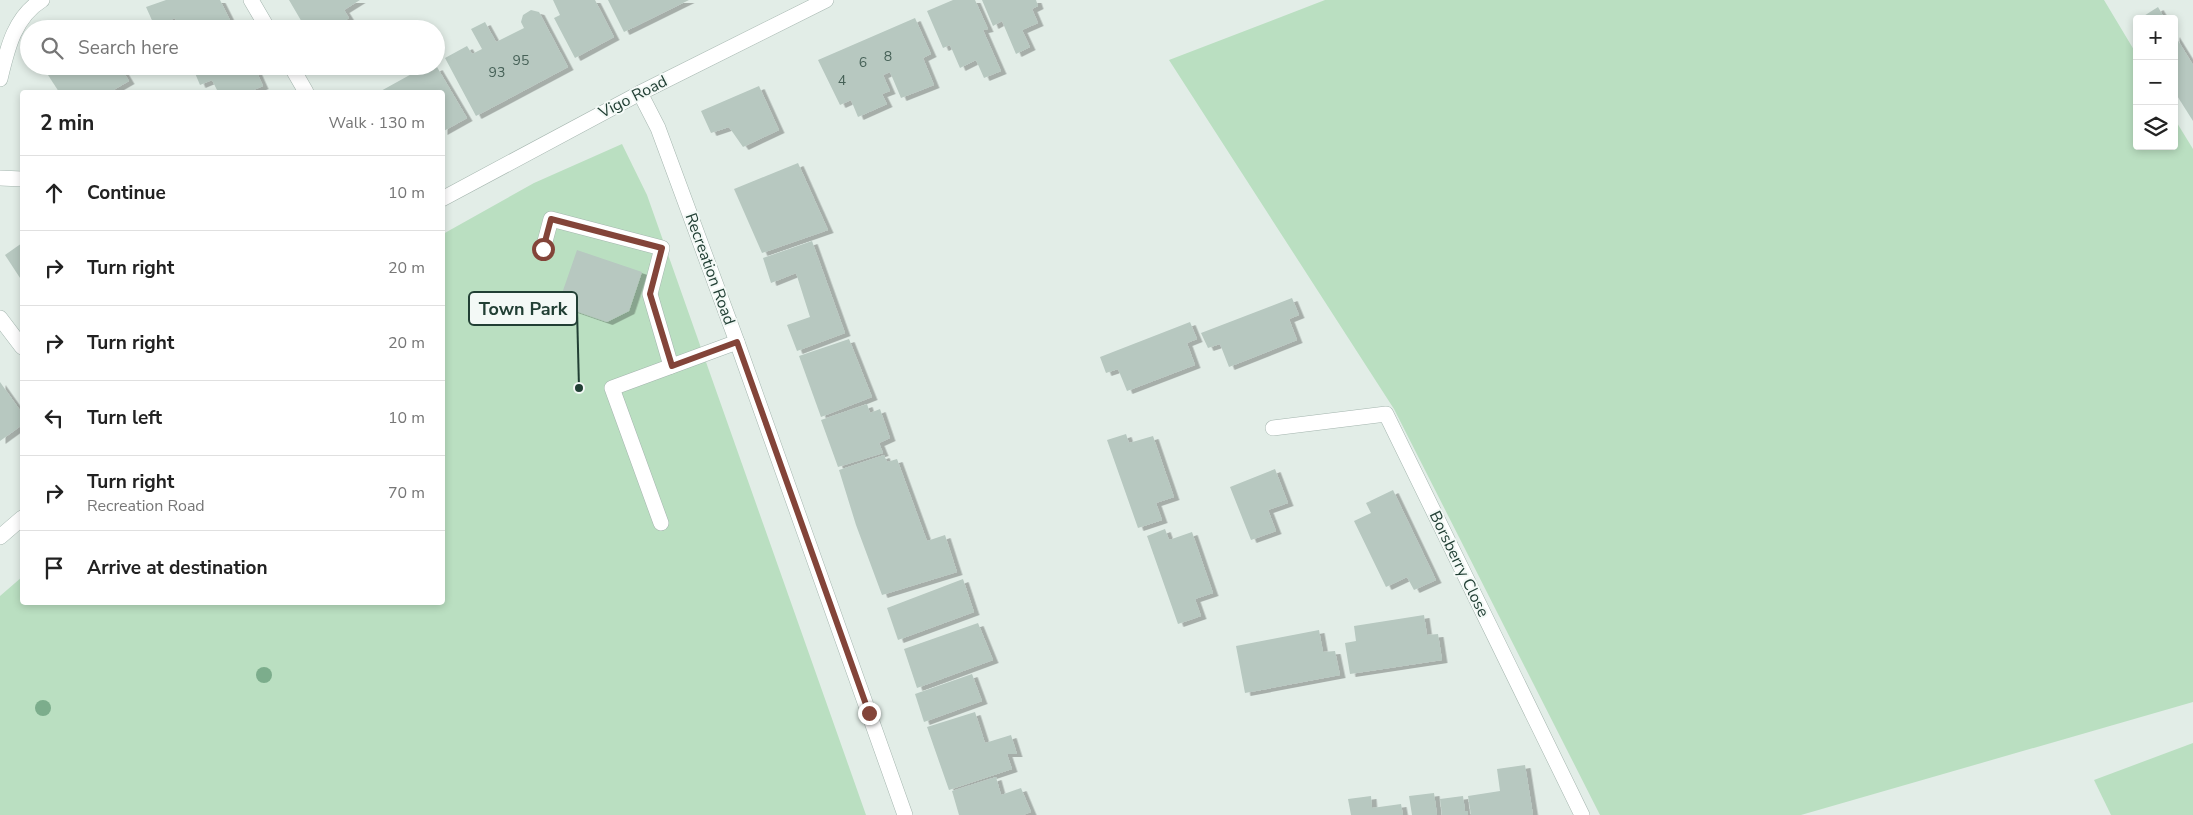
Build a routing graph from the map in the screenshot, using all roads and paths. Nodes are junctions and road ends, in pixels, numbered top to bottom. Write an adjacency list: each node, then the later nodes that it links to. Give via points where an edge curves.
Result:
1 (42, 0): 4 (street)
2 (252, 0): 5 (street)
3 (826, 0): 10 (street, Vigo Road)
4 (21, 20)
5 (263, 20)
6 (20, 23): 8 (street, via 10,41)
7 (296, 75): 9 (street)
8 (0, 79)
9 (305, 90)
10 (640, 92): 13 (street, Vigo Road); 16 (street, Recreation Road, via 658,128)
11 (0, 178): 12 (street)
12 (20, 179)
13 (445, 197)
14 (543, 249): 18 (street, via 551,219 662,248 650,294)
15 (0, 318): 17 (street)
16 (737, 342): 18 (street); 23 (street, Recreation Road)
17 (20, 344)
18 (672, 366): 21 (street, via 612,388)
19 (1273, 428): 24 (street, Borsberry Close, via 1386,414)
20 (20, 520): 22 (street)
21 (661, 523)
22 (0, 537)
23 (905, 815)
24 (1582, 815)

